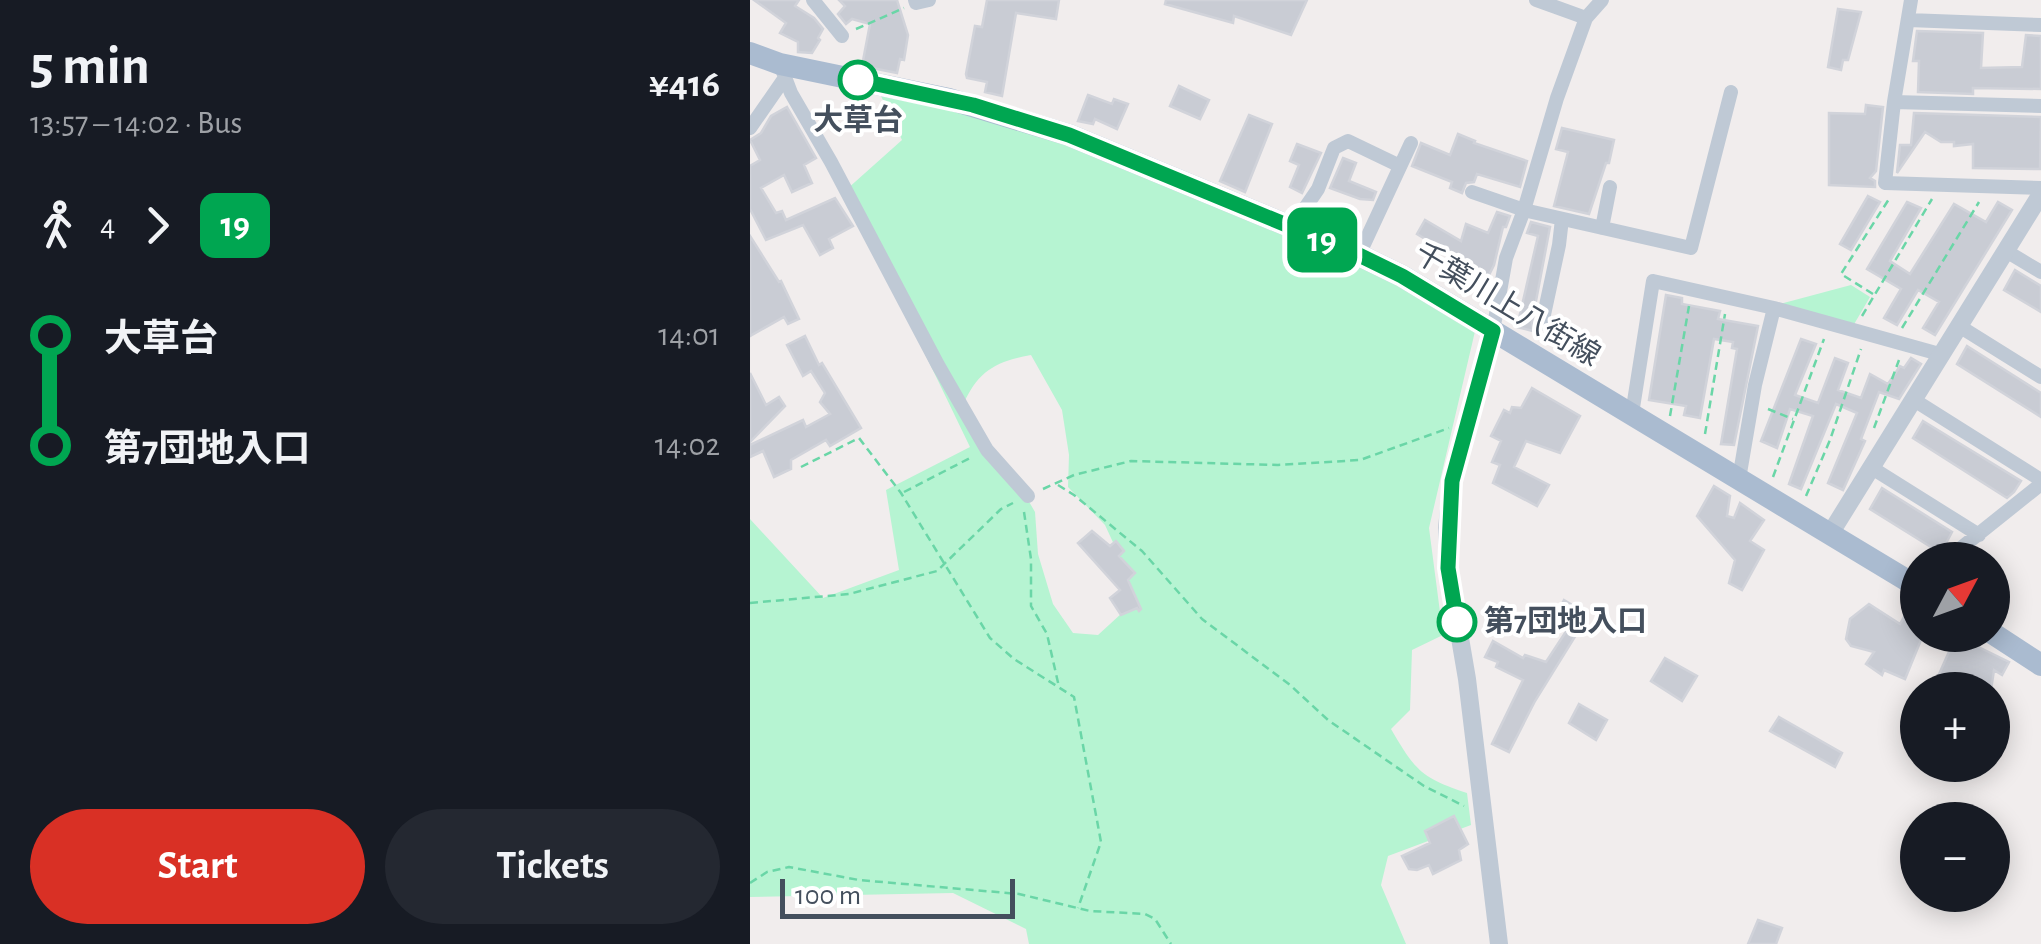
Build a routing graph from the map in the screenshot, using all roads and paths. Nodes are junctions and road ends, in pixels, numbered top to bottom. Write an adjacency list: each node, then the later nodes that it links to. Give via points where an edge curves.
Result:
1 (813, 0): 10 (street)
2 (916, 0): 3 (street)
3 (930, 0)
4 (1536, 0): 7 (street)
5 (1602, 0): 7 (street)
6 (1911, 0): 8 (street)
7 (1586, 18): 27 (street)
8 (1908, 20): 9 (street); 14 (street)
9 (2041, 25)
10 (842, 36)
11 (750, 54): 12 (main road, 千葉川上八街線)
12 (782, 71): 16 (street); 30 (main road, 千葉川上八街線, via 998,112); 54 (street)
13 (1731, 92): 31 (street, via 1691,248)
14 (1894, 102): 15 (street); 20 (street, via 1885,183)
15 (2041, 106)
16 (750, 128)
17 (1410, 142): 18 (street)
18 (1398, 165): 30 (street, via 1348,141 1339,144); 33 (street)
19 (1496, 182): 26 (street)
20 (1899, 184): 21 (street); 36 (path, via 1841,274)
21 (1940, 185): 22 (street); 36 (path)
22 (1988, 186): 24 (street); 44 (path)
23 (1610, 187): 31 (street)
24 (2041, 191): 29 (street)
25 (1472, 192): 26 (street)
26 (1492, 198): 27 (street)
27 (1524, 210): 28 (street); 42 (street, via 1506,258)
28 (1562, 219): 31 (street); 39 (street)
29 (2034, 221): 32 (street)
30 (1292, 227): 33 (main road, 千葉川上八街線)
31 (1602, 228)
32 (2006, 251): 34 (street); 41 (street)
33 (1359, 255): 42 (main road, 千葉川上八街線)
34 (2041, 272)
35 (1692, 290): 37 (street); 49 (street, via 1653,281); 52 (path)
36 (1874, 295): 43 (path)
37 (1728, 298): 38 (street); 55 (path)
38 (1774, 308): 40 (street); 48 (street)
39 (1542, 324)
40 (1829, 324): 43 (street); 50 (path)
41 (1960, 326): 45 (street); 46 (street)
42 (1493, 331): 49 (main road, 千葉川上八街線); 51 (street)
43 (1860, 332): 44 (street); 64 (path, via 1830,440)
44 (1899, 343): 45 (street); 53 (path)
45 (1942, 355): 47 (street)
46 (2041, 377)
47 (1914, 400): 57 (street); 59 (street)
48 (1752, 403): 50 (path); 58 (street)
49 (1632, 414): 52 (main road, 千葉川上八街線)
50 (1794, 419): 62 (path)
51 (1469, 420): 60 (path, via 1360,460 1132,460); 74 (street, via 1452,481 1448,568)
52 (1667, 435): 55 (main road, 千葉川上八街線)
53 (1871, 437)
54 (987, 450): 61 (path); 63 (street)
55 (1702, 456): 58 (main road, 千葉川上八街線)
56 (801, 467): 61 (path, via 858,438)
57 (1872, 468): 65 (street); 66 (street)
58 (1739, 479): 62 (main road, 千葉川上八街線)
59 (2041, 482): 66 (street)
60 (1054, 484): 63 (path); 74 (path, via 1142,551 1202,619 1328,720)
61 (901, 493): 68 (path)
62 (1766, 496): 64 (main road, 千葉川上八街線)
63 (1025, 498): 68 (path, via 1001,508); 73 (path, via 1031,606 1048,634)
64 (1798, 514): 65 (main road, 千葉川上八街線)
65 (1830, 534): 69 (main road, 千葉川上八街線)
66 (1979, 535): 67 (street)
67 (1970, 542)
68 (944, 565): 70 (path, via 872,589); 73 (path, via 998,648)
69 (1900, 576)
70 (750, 603)
71 (2010, 645): 72 (main road)
72 (2041, 666)
73 (1060, 688): 76 (path, via 1074,697 1101,842)
74 (1482, 819): 78 (street)
75 (750, 882): 76 (path, via 790,867 1019,894)
76 (1078, 908): 77 (path, via 1145,914 1156,919)
77 (1171, 944)
78 (1499, 944)

